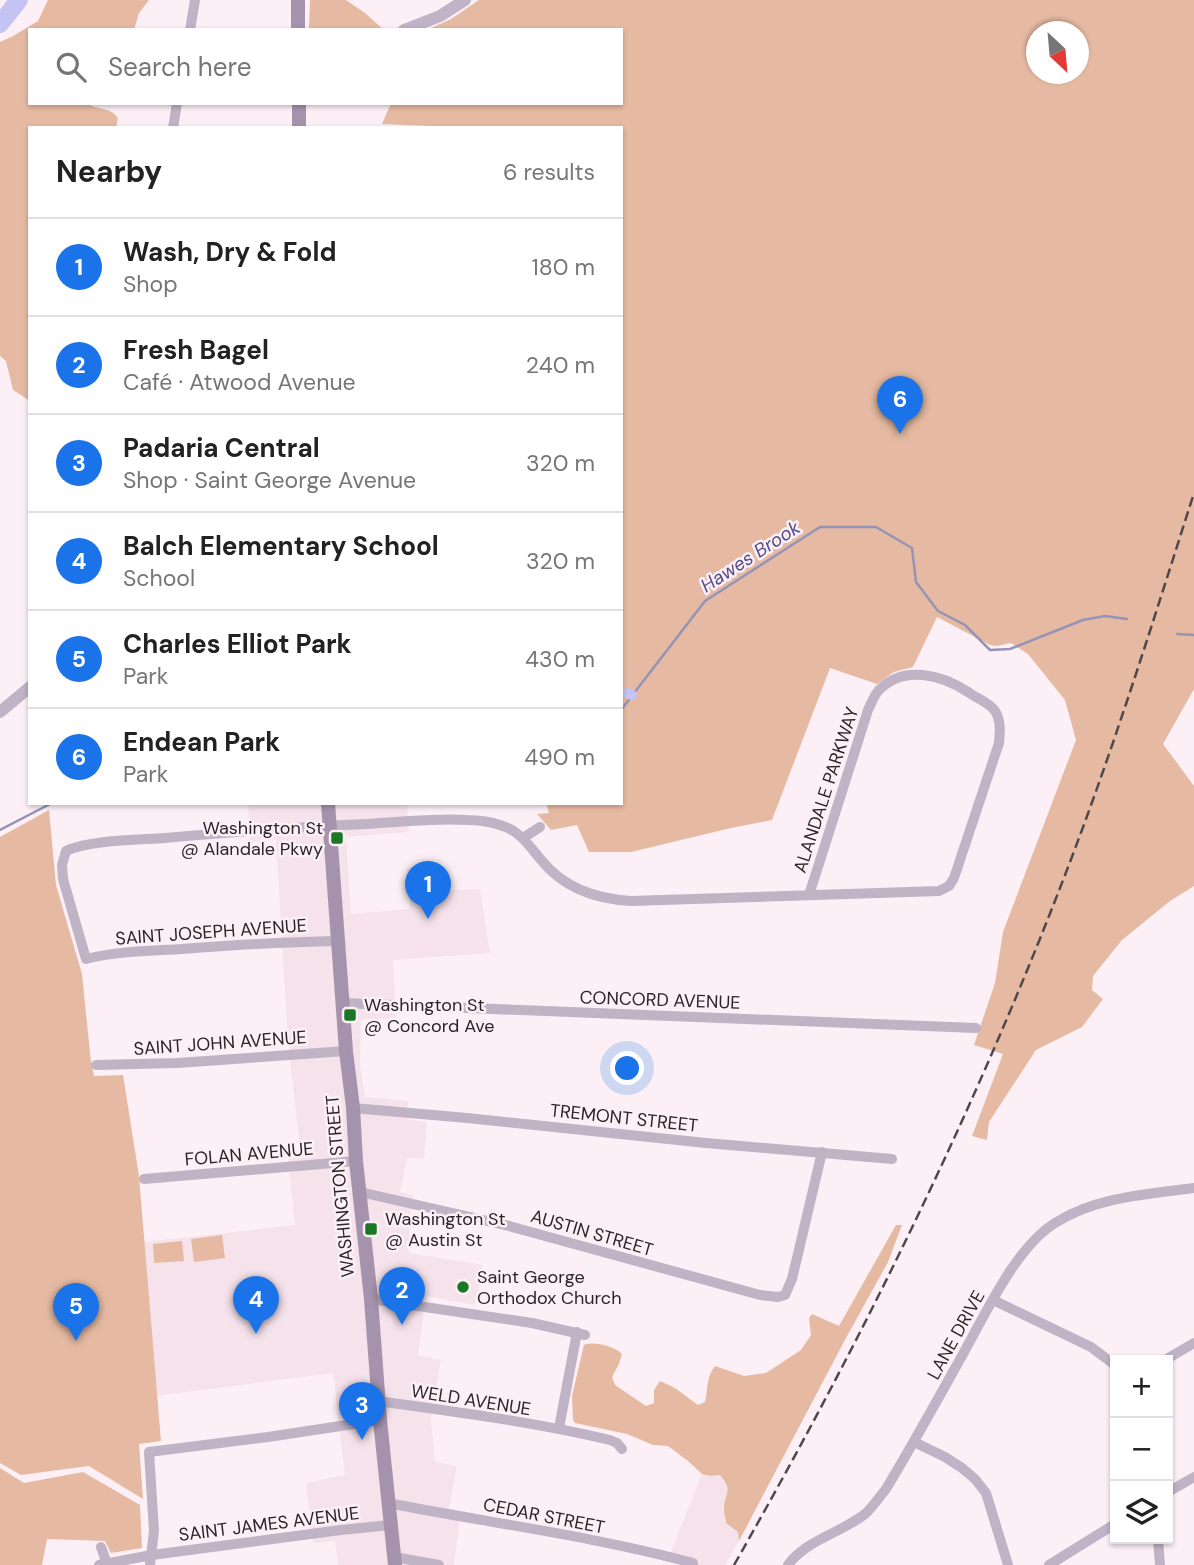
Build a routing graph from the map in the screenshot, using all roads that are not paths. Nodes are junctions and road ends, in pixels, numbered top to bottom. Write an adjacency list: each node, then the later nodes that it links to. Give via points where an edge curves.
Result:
1 (195, 0): 4 (street)
2 (298, 0): 5 (main road)
3 (465, 0): 6 (street)
4 (190, 28)
5 (298, 28)
6 (409, 28)
7 (177, 105): 9 (street)
8 (299, 105): 10 (main road)
9 (173, 126)
10 (299, 126)
11 (28, 689): 12 (street)
12 (0, 712)
13 (328, 805): 14 (main road, WASHINGTON STREET)
14 (330, 826): 16 (street, ALANDALE PARKWAY, via 468,820 501,824); 18 (main road, WASHINGTON STREET); 19 (street, ALANDALE PARKWAY, via 91,844 66,851 63,879)
15 (540, 827): 16 (street)
16 (523, 838): 17 (street, ALANDALE PARKWAY, via 561,879 609,900)
17 (808, 895): 17 (street, ALANDALE PARKWAY, via 939,891 949,886 999,743 1000,726 993,708 958,686 921,674 899,678 877,692)
18 (338, 941): 19 (street, SAINT JOSEPH AVENUE); 20 (main road, WASHINGTON STREET)
19 (86, 959)
20 (342, 1003): 21 (street, CONCORD AVENUE); 22 (main road, WASHINGTON STREET)
21 (976, 1028)
22 (346, 1051): 23 (street, SAINT JOHN AVENUE); 24 (main road, WASHINGTON STREET)
23 (96, 1065)
24 (353, 1108): 25 (street, TREMONT STREET); 27 (main road, WASHINGTON STREET)
25 (822, 1153): 26 (street, TREMONT STREET); 30 (street, AUSTIN STREET, via 792,1279 785,1295 774,1296)
26 (892, 1158)
27 (356, 1161): 28 (street, FOLAN AVENUE); 30 (main road, WASHINGTON STREET)
28 (144, 1179)
29 (1194, 1188): 32 (street, LANE DRIVE, via 1115,1198 1054,1223 1031,1241)
30 (360, 1192): 31 (main road, WASHINGTON STREET)
31 (370, 1299): 36 (main road, WASHINGTON STREET); 38 (street, via 581,1334)
32 (993, 1300): 35 (street, via 1091,1347); 39 (street, LANE DRIVE)
33 (1194, 1343): 34 (street)
34 (1173, 1355)
35 (1110, 1361)
36 (378, 1401): 37 (main road, WASHINGTON STREET); 38 (street, WELD AVENUE)
37 (380, 1420): 43 (main road, WASHINGTON STREET); 48 (street, via 149,1452 154,1531)
38 (559, 1428): 40 (street, WELD AVENUE, via 610,1440)
39 (914, 1442): 53 (street, LANE DRIVE, via 866,1513 794,1556); 54 (street, via 945,1457 986,1493)
40 (622, 1449)
41 (1194, 1477): 42 (street)
42 (1173, 1489)
43 (388, 1503): 44 (main road, WASHINGTON STREET); 50 (street, CEDAR STREET)
44 (390, 1525): 48 (street, SAINT JAMES AVENUE); 49 (main road, WASHINGTON STREET)
45 (1110, 1527): 55 (street)
46 (1158, 1544): 56 (street)
47 (101, 1547): 51 (street)
48 (151, 1560): 51 (street, SAINT JAMES AVENUE)
49 (395, 1561): 52 (street)
50 (693, 1563)
51 (103, 1564)
52 (439, 1565)
53 (788, 1565)
54 (1008, 1565)
55 (1049, 1565)
56 (1160, 1565)

